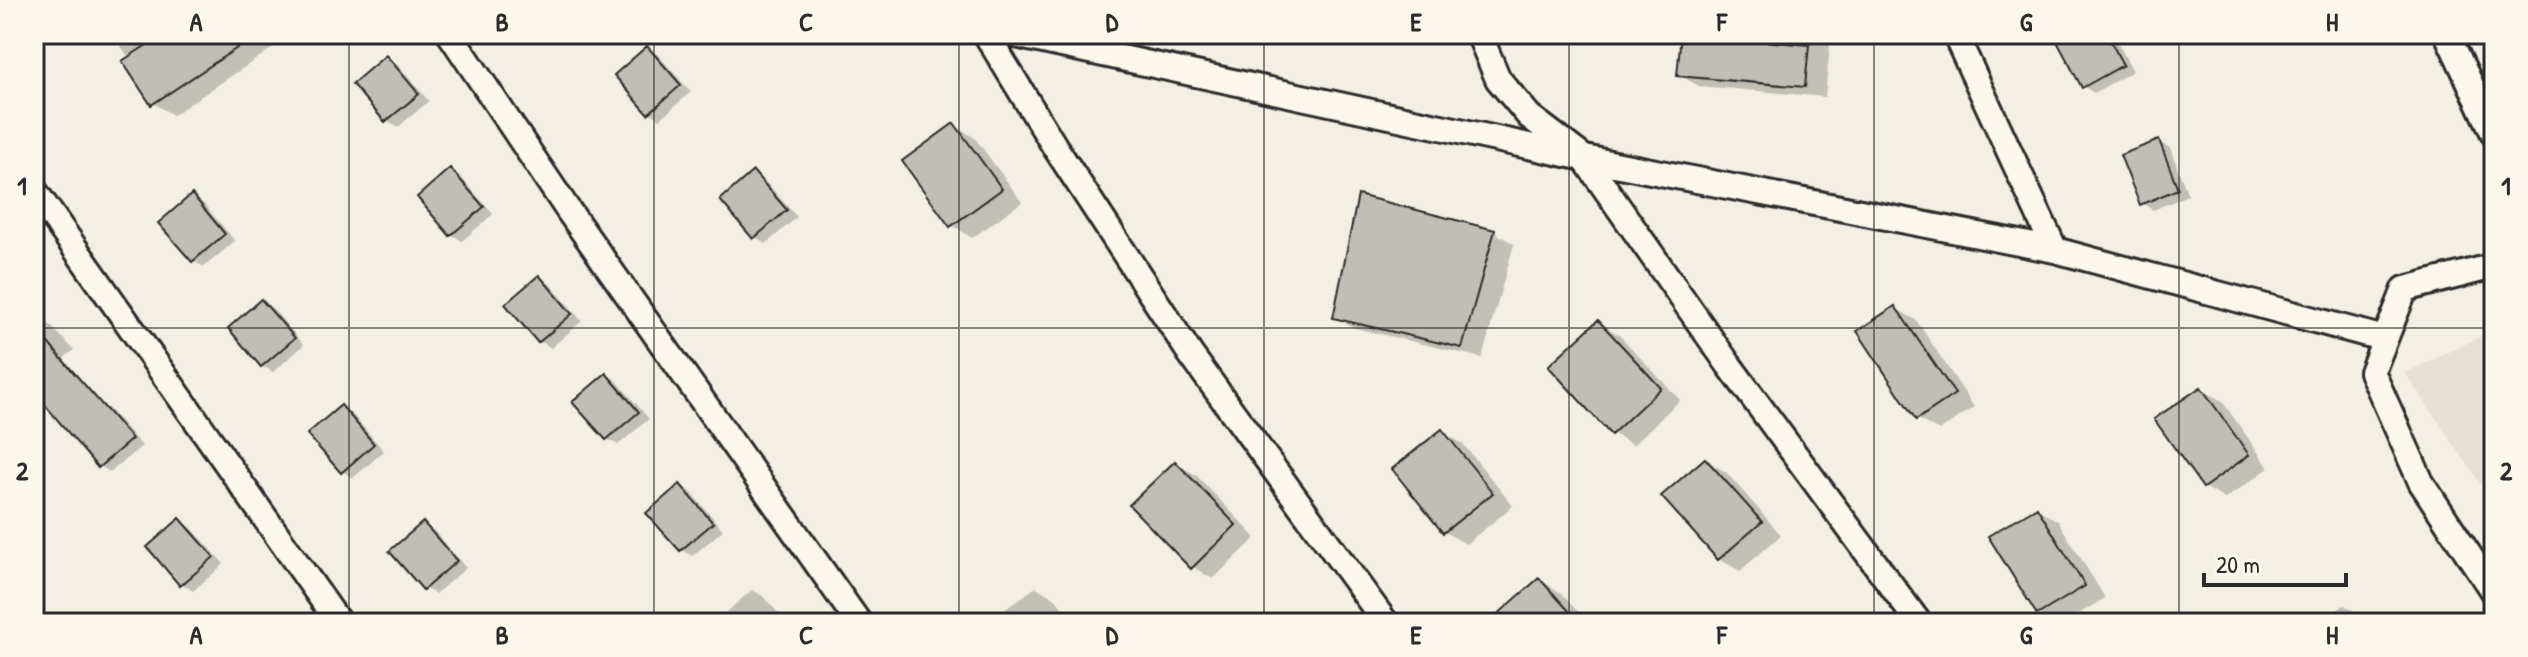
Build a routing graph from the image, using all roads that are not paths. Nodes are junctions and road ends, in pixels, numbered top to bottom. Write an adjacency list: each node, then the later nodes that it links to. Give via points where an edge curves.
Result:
1 (450, 34): 15 (lane)
2 (986, 34): 16 (lane, via 1191,355)
3 (1011, 34): 8 (lane)
4 (1479, 34): 8 (lane, via 1512,99)
5 (1955, 34): 10 (lane)
6 (2447, 34): 7 (lane)
7 (2494, 134)
8 (1584, 158): 10 (lane); 17 (lane)
9 (34, 190): 14 (lane)
10 (2055, 250): 12 (lane)
11 (2494, 266): 12 (lane, via 2405,289)
12 (2385, 339): 13 (lane, via 2372,372 2421,482)
13 (2494, 593)
14 (339, 623)
15 (859, 623)
16 (1386, 623)
17 (1919, 623)

